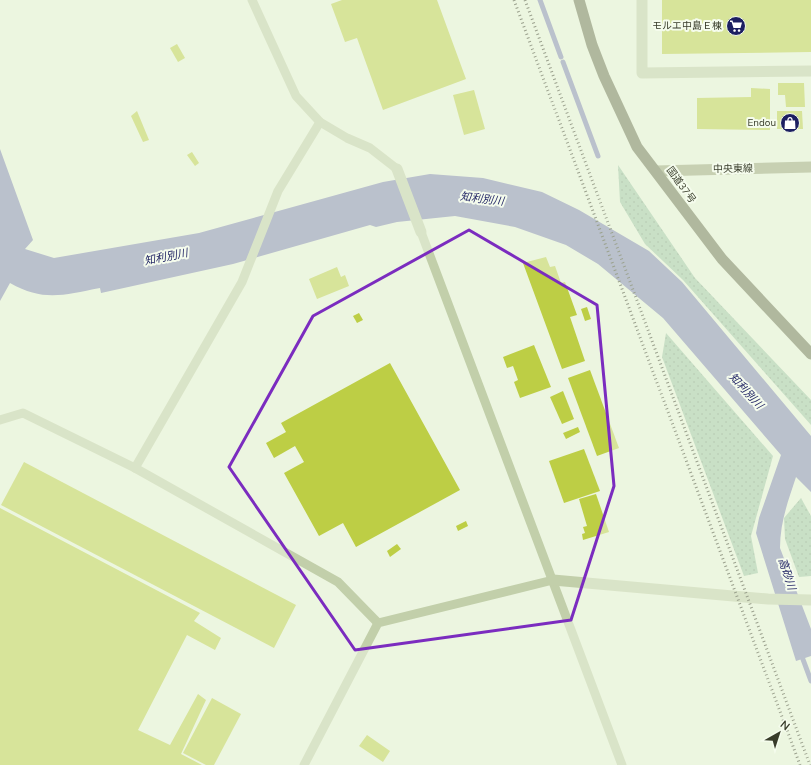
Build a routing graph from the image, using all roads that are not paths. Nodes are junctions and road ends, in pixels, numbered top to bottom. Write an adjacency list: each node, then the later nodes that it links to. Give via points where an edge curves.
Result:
1 (252, 0): 5 (lane, via 296,96)
2 (579, 0): 8 (highway, 国道37号, via 592,45 616,105 637,147)
3 (642, 0): 4 (street, via 642,73)
4 (811, 71)
5 (320, 122): 7 (lane, via 370,148); 12 (lane, via 278,191 242,282)
6 (811, 167): 8 (main road, 中央東線)
7 (397, 169): 9 (street)
8 (656, 171): 10 (highway, 国道37号, via 722,259)
9 (421, 232): 13 (lane)
10 (811, 354)
11 (0, 420): 12 (lane, via 23,413)
12 (135, 468): 15 (lane, via 338,582)
13 (553, 580): 14 (street, via 768,599); 15 (lane); 17 (lane)
14 (807, 600)
15 (378, 623): 16 (lane)
16 (304, 765)
17 (622, 765)

